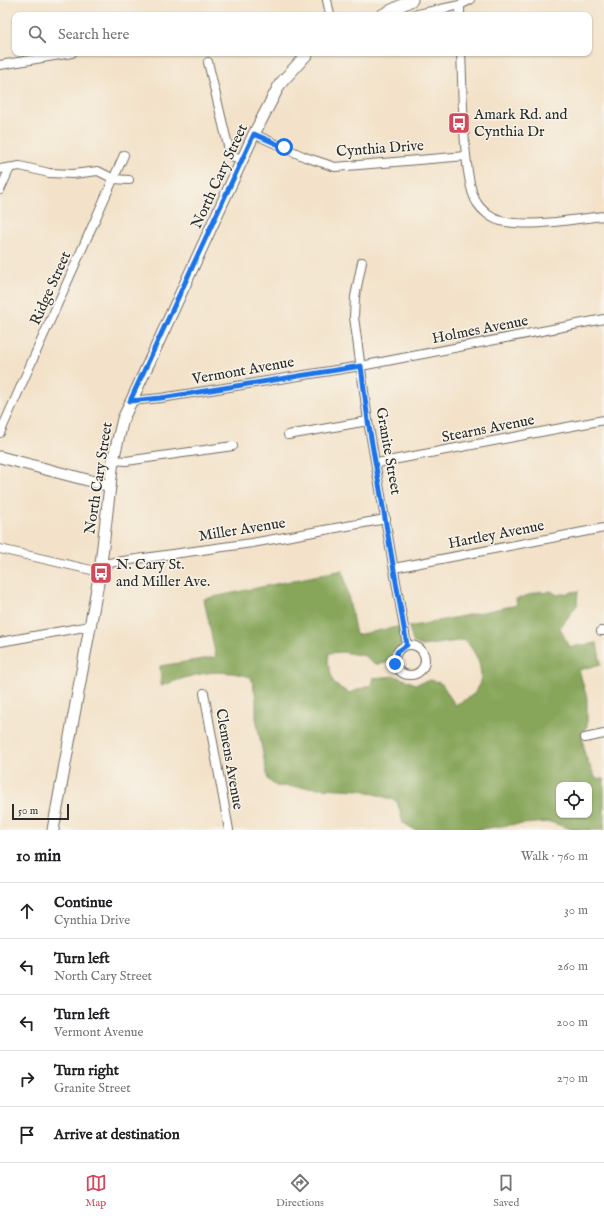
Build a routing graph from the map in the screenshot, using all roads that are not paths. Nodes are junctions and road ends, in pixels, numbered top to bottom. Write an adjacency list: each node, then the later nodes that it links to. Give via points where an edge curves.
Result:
1 (327, 0): 5 (street)
2 (412, 0): 6 (street)
3 (470, 0): 4 (street)
4 (460, 4): 7 (street); 8 (street)
5 (329, 12)
6 (388, 12)
7 (425, 12)
8 (460, 12)
9 (54, 56): 13 (street)
10 (305, 56): 14 (street, North Cary Street, via 280,84)
11 (461, 56): 16 (street)
12 (208, 62): 17 (street, via 230,154)
13 (0, 65)
14 (254, 134): 16 (street, Cynthia Drive, via 305,157 335,167); 17 (street, North Cary Street)
15 (124, 155): 20 (street, Ridge Street)
16 (466, 156): 23 (street, via 469,185 477,203 487,214 500,221 518,224)
17 (244, 158): 27 (street, North Cary Street)
18 (10, 168): 19 (street); 20 (street, via 20,166 28,170 57,174 98,171); 22 (street)
19 (0, 170)
20 (114, 179): 21 (street); 30 (street, Ridge Street)
21 (129, 180)
22 (0, 190)
23 (604, 216)
24 (362, 262): 26 (street, Granite Street, via 354,317)
25 (604, 319): 26 (street, Holmes Avenue)
26 (361, 366): 27 (street, Vermont Avenue); 29 (street, Granite Street)
27 (130, 401): 34 (street, North Cary Street, via 123,418)
28 (604, 420): 35 (street, Stearns Avenue)
29 (368, 421): 31 (street); 35 (street, Granite Street)
30 (0, 433)
31 (288, 435)
32 (233, 446): 34 (street, via 126,461)
33 (0, 457): 36 (street)
34 (113, 460): 36 (street, North Cary Street)
35 (377, 463): 37 (street, Granite Street)
36 (110, 486): 40 (street, North Cary Street)
37 (386, 518): 40 (street, Miller Avenue); 41 (street, Granite Street)
38 (604, 528): 41 (street, Hartley Avenue)
39 (0, 549): 40 (street)
40 (100, 568): 42 (street, North Cary Street)
41 (394, 568): 44 (street, Granite Street)
42 (90, 626): 43 (street); 48 (street, North Cary Street)
43 (0, 642)
44 (407, 645)
45 (204, 693): 49 (street, Clemens Avenue)
46 (604, 734): 47 (street)
47 (585, 738)
48 (52, 830)
49 (229, 830)

